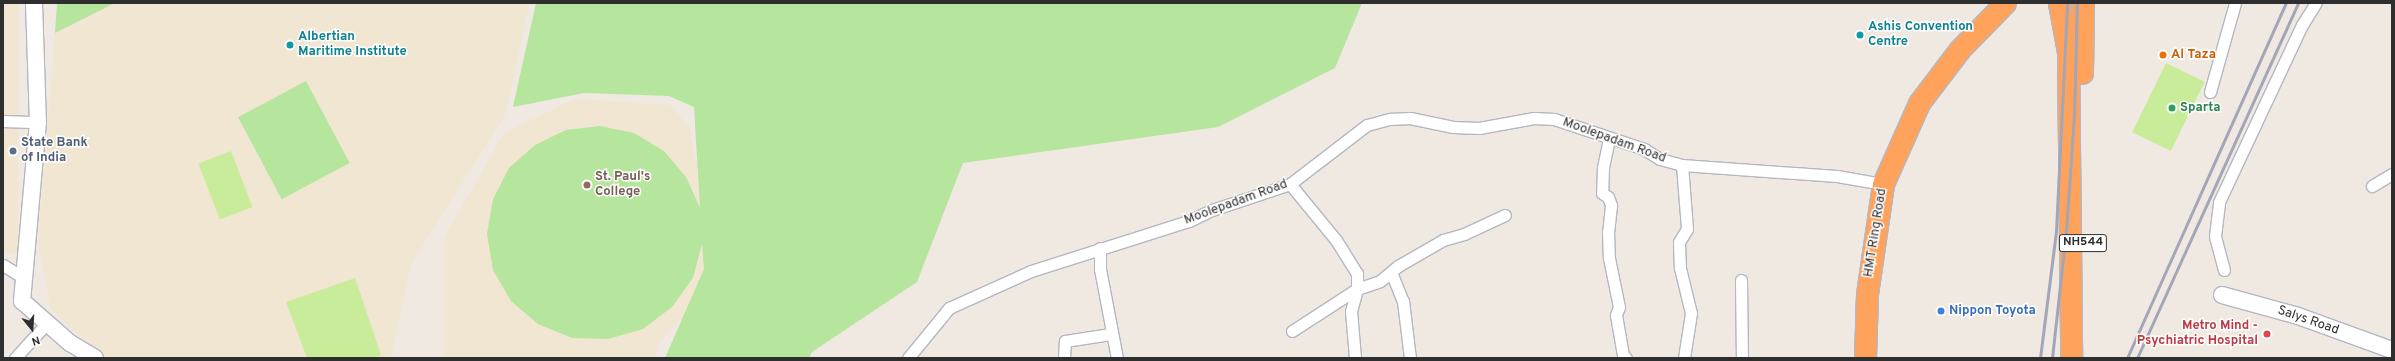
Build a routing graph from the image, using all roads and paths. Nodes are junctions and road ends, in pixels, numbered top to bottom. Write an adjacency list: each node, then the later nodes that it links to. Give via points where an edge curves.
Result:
1 (34, 3): 9 (street)
2 (2005, 3): 14 (highway, HMT Ring Road, via 1960,49 1919,103)
3 (2059, 3): 24 (highway, NH544, via 2068,52)
4 (2083, 3): 24 (highway, NH544)
5 (2235, 3): 7 (street)
6 (2316, 3): 19 (street, via 2292,46 2219,202 2215,236)
7 (2210, 92)
8 (3, 121): 9 (street)
9 (38, 122): 21 (street)
10 (1609, 139): 11 (street, Moolepadam Road); 13 (street, Moolepadam Road, via 1554,119 1534,118 1479,128 1410,118 1390,119 1367,125); 38 (street, via 1603,168 1602,193 1608,197 1611,206 1609,251 1619,307 1616,315)
11 (1682, 165): 14 (street, Moolepadam Road, via 1837,176); 39 (street, via 1687,228 1679,242 1680,268 1691,313)
12 (2392, 174): 15 (street)
13 (1290, 184): 17 (street, Moolepadam Road, via 1212,210 1189,221); 23 (street, via 1354,266)
14 (1883, 184): 41 (highway, HMT Ring Road, via 1867,294)
15 (2372, 186)
16 (1505, 215): 20 (street, via 1464,234 1443,240)
17 (1100, 248): 28 (street, via 1100,269); 33 (street, Moolepadam Road, via 1031,272 949,308)
18 (3, 265): 21 (street)
19 (2224, 270)
20 (1391, 272): 23 (street, via 1380,281); 37 (street, via 1402,301)
21 (24, 278): 26 (street, via 22,301)
22 (1741, 280): 40 (street)
23 (1357, 289): 27 (street); 36 (street, via 1351,311)
24 (2077, 290): 30 (highway, NH544)
25 (2222, 295): 29 (street, Salys Road, via 2298,316)
26 (47, 323): 31 (street); 32 (street, via 70,343)
27 (1292, 330)
28 (1110, 334): 34 (street, via 1064,341); 35 (street)
29 (2392, 350)
30 (2078, 355)
31 (15, 358)
32 (95, 358)
33 (908, 358)
34 (1064, 358)
35 (1117, 358)
36 (1354, 358)
37 (1410, 358)
38 (1625, 358)
39 (1684, 358)
40 (1742, 358)
41 (1865, 358)

